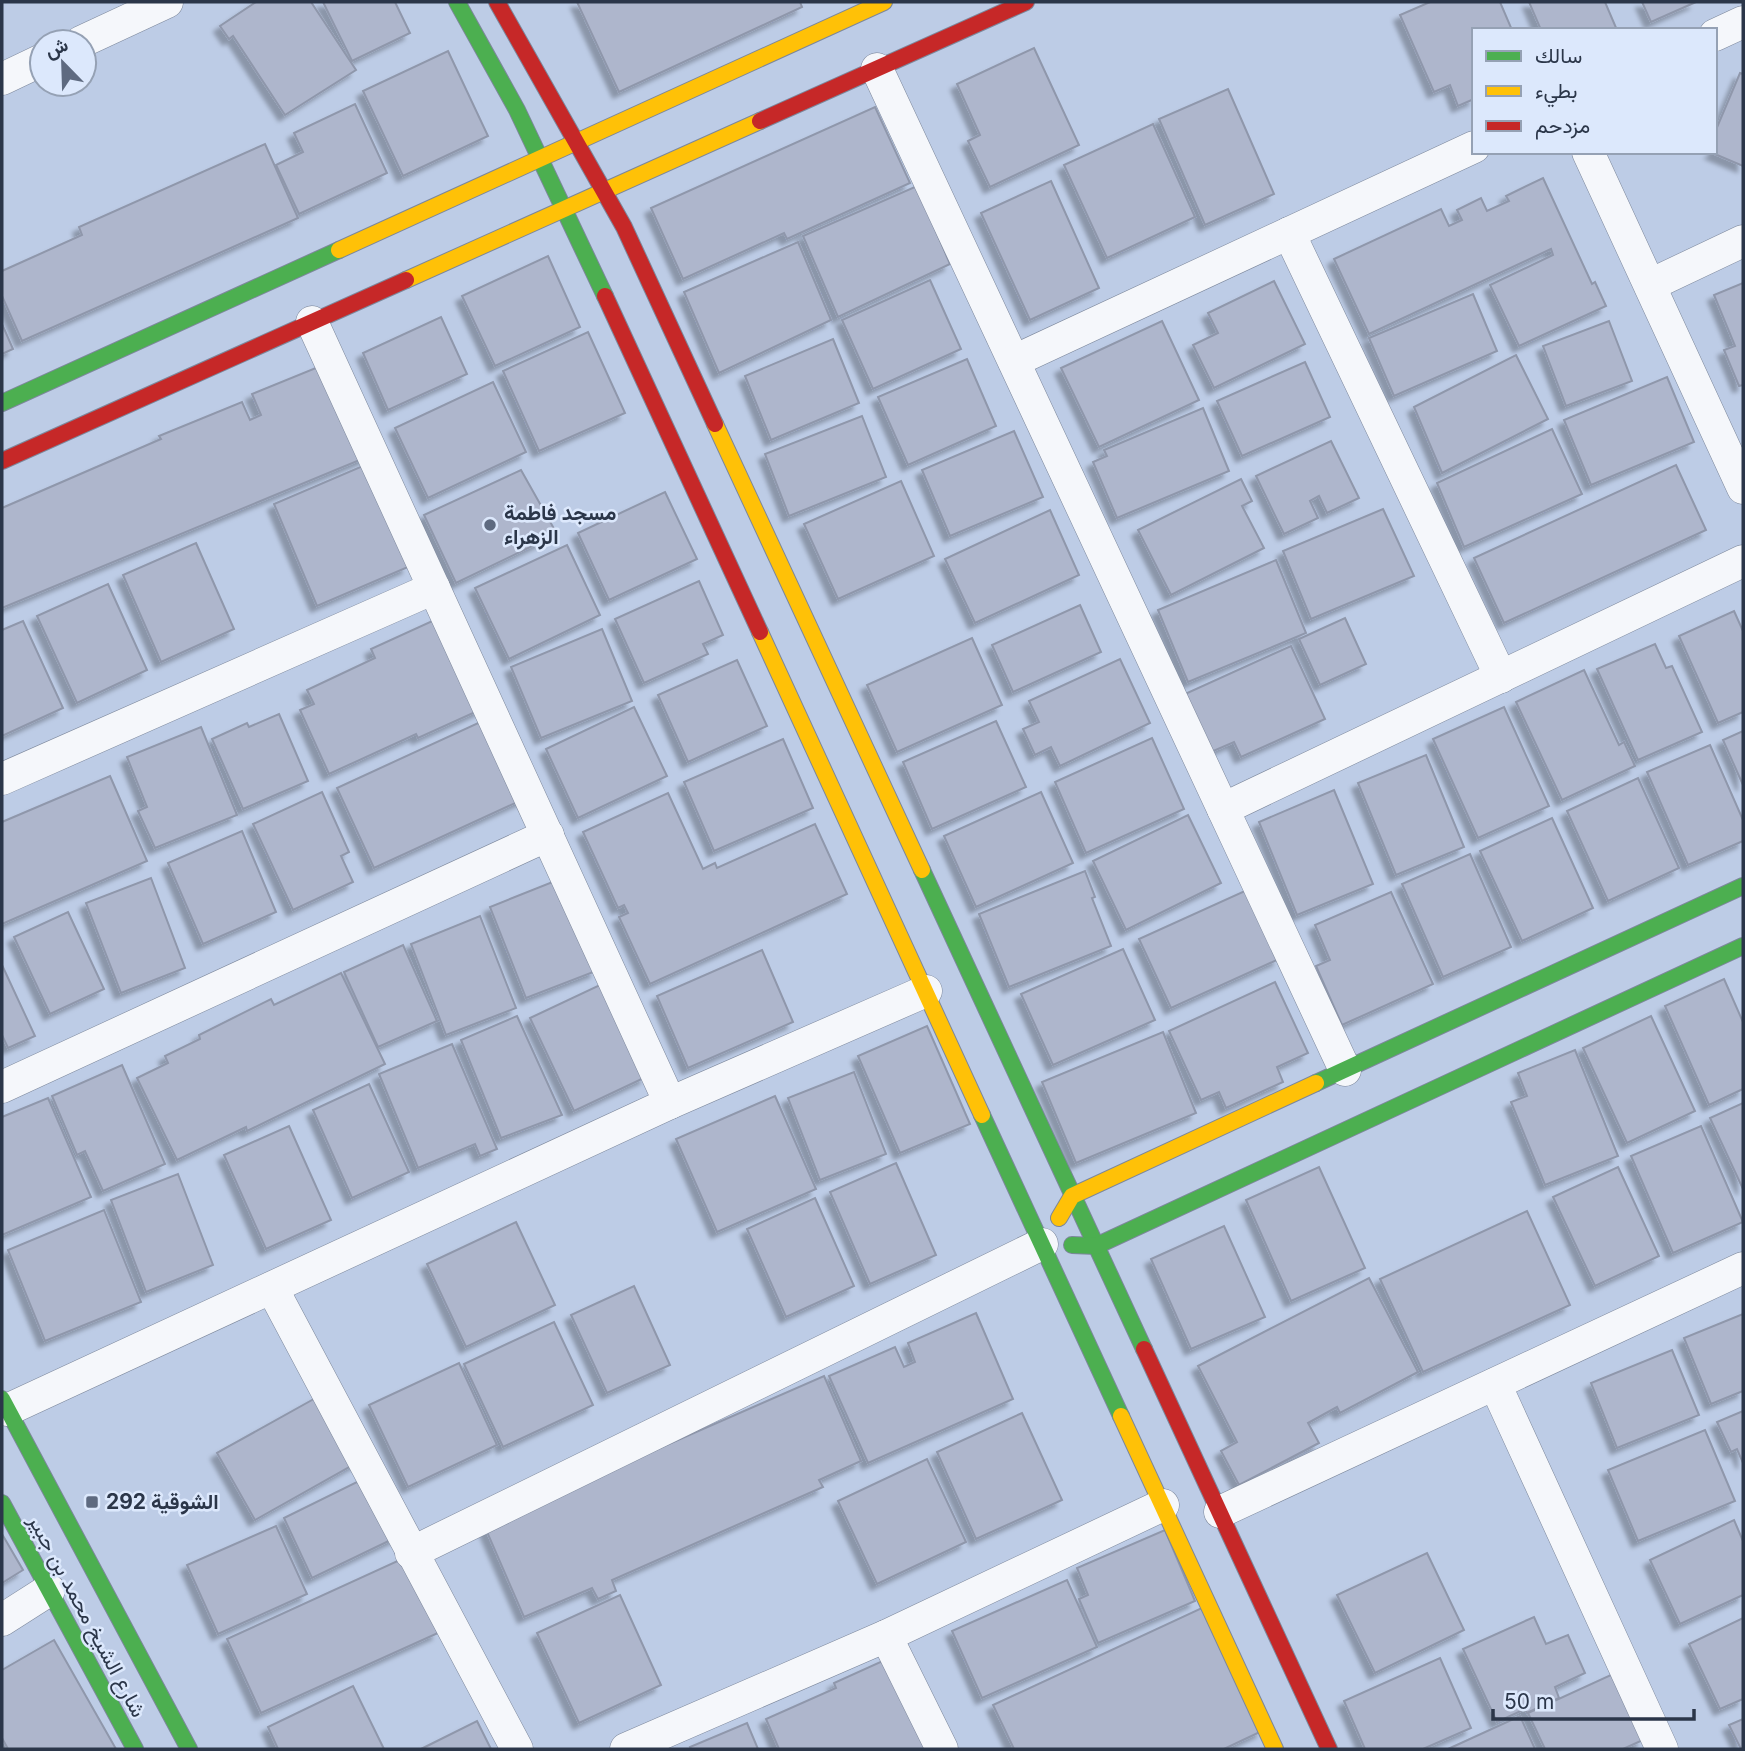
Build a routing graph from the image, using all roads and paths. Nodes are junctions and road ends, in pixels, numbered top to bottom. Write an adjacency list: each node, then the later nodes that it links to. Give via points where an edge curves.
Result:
1 (167, 2): 10 (street)
2 (457, 2): 18 (street)
3 (496, 2): 15 (street)
4 (884, 2): 7 (street)
5 (1026, 2): 13 (street)
6 (1738, 2): 8 (street)
7 (847, 9): 15 (street)
8 (1743, 11)
9 (1743, 22): 11 (street)
10 (98, 34)
11 (1717, 34)
12 (28, 67): 14 (street)
13 (877, 68): 19 (street); 25 (street)
14 (2, 79)
15 (575, 142): 18 (street); 19 (street)
16 (1472, 148): 21 (street)
17 (1589, 154): 23 (street)
18 (540, 158): 20 (street); 26 (street)
19 (603, 191): 20 (street); 41 (street, via 624,227)
20 (564, 208): 24 (street); 37 (street)
21 (1289, 233): 25 (street); 31 (street)
22 (1743, 241): 23 (street)
23 (1650, 285): 28 (street)
24 (312, 322): 27 (street); 30 (street)
25 (1014, 360): 33 (street)
26 (2, 403)
27 (2, 461)
28 (1743, 488)
29 (1743, 561): 31 (street)
30 (434, 588): 32 (street); 34 (street)
31 (1501, 677): 33 (street)
32 (2, 779)
33 (1223, 809): 38 (street)
34 (548, 835): 39 (street); 40 (street)
35 (1743, 886): 38 (street)
36 (1743, 946): 43 (street)
37 (926, 991): 40 (street); 42 (street)
38 (1345, 1070): 41 (street)
39 (2, 1087)
40 (670, 1103): 45 (street)
41 (1072, 1196): 42 (street); 43 (street)
42 (1042, 1244): 43 (street); 49 (street); 51 (street)
43 (1096, 1246): 50 (street)
44 (1743, 1268): 46 (street)
45 (272, 1288): 47 (street); 51 (street)
46 (1495, 1384): 50 (street); 62 (street)
47 (5, 1405): 56 (street, شارع الشيخ محمد بن جبير)
48 (2, 1503): 52 (street, شارع الشيخ محمد بن جبير)
49 (1163, 1505): 54 (street); 60 (street)
50 (1220, 1512): 61 (street)
51 (411, 1553): 57 (street)
52 (49, 1590): 53 (street); 55 (street, شارع الشيخ محمد بن جبير)
53 (2, 1620)
54 (886, 1636): 58 (street); 59 (street)
55 (135, 1749)
56 (190, 1749)
57 (517, 1749)
58 (626, 1749)
59 (942, 1749)
60 (1275, 1749)
61 (1329, 1749)
62 (1662, 1749)

